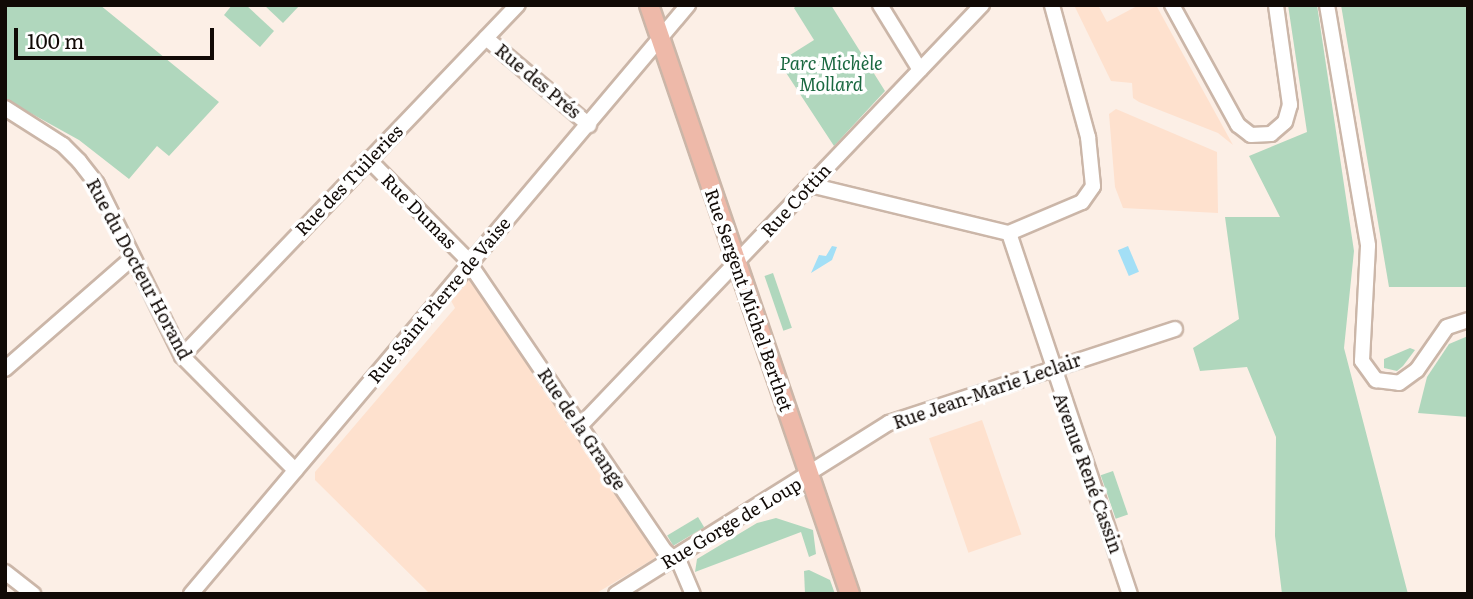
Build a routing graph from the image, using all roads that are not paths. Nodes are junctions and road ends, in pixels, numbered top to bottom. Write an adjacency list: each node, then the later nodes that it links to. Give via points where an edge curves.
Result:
1 (518, 5): 10 (street, Rue des Tuileries)
2 (649, 5): 11 (main road, Rue Sergent Michel Berthet)
3 (688, 5): 11 (street, Rue Saint Pierre de Vaise)
4 (880, 5): 12 (street)
5 (982, 5): 12 (street, Rue Cottin)
6 (1052, 5): 17 (street, via 1086,127 1093,187 1082,202)
7 (1172, 5): 8 (street, via 1238,125 1251,135 1271,134 1285,122 1290,105)
8 (1276, 5)
9 (1327, 5): 21 (street, via 1368,246 1362,361 1377,380 1399,383 1417,370 1447,327)
10 (486, 38): 14 (street, Rue des Prés); 15 (street, Rue des Tuileries)
11 (660, 40): 14 (street, Rue Saint Pierre de Vaise); 19 (main road, Rue Sergent Michel Berthet)
12 (920, 70): 16 (street, Rue Cottin)
13 (5, 108): 18 (street, Rue du Docteur Horand, via 63,145 79,161 97,184)
14 (590, 125): 20 (street, Rue Saint Pierre de Vaise)
15 (368, 159): 20 (street, Rue Dumas); 23 (street, Rue des Tuileries)
16 (810, 185): 17 (street); 19 (street, Rue Cottin)
17 (1009, 233): 25 (street, Avenue René Cassin)
18 (130, 260): 23 (street, Rue du Docteur Horand); 24 (street)
19 (736, 263): 26 (street, Rue Cottin); 28 (main road, Rue Sergent Michel Berthet)
20 (469, 264): 26 (street, Rue de la Grange); 27 (street, Rue Saint Pierre de Vaise)
21 (1468, 320)
22 (1175, 329): 25 (street, Rue Jean-Marie Leclair)
23 (182, 356): 27 (street, Rue du Docteur Horand)
24 (5, 369)
25 (1051, 370): 28 (street, Rue Jean-Marie Leclair, via 909,414); 36 (street, Avenue René Cassin)
26 (581, 425): 29 (street, Rue de la Grange)
27 (295, 470): 32 (street, Rue Saint Pierre de Vaise)
28 (810, 475): 29 (street, Rue Gorge de Loup); 35 (main road, Rue Sergent Michel Berthet)
29 (672, 558): 33 (street, Rue Gorge de Loup); 34 (street, Rue de la Grange)
30 (5, 572): 31 (street)
31 (33, 594)
32 (191, 594)
33 (616, 594)
34 (694, 594)
35 (850, 594)
36 (1130, 594)

